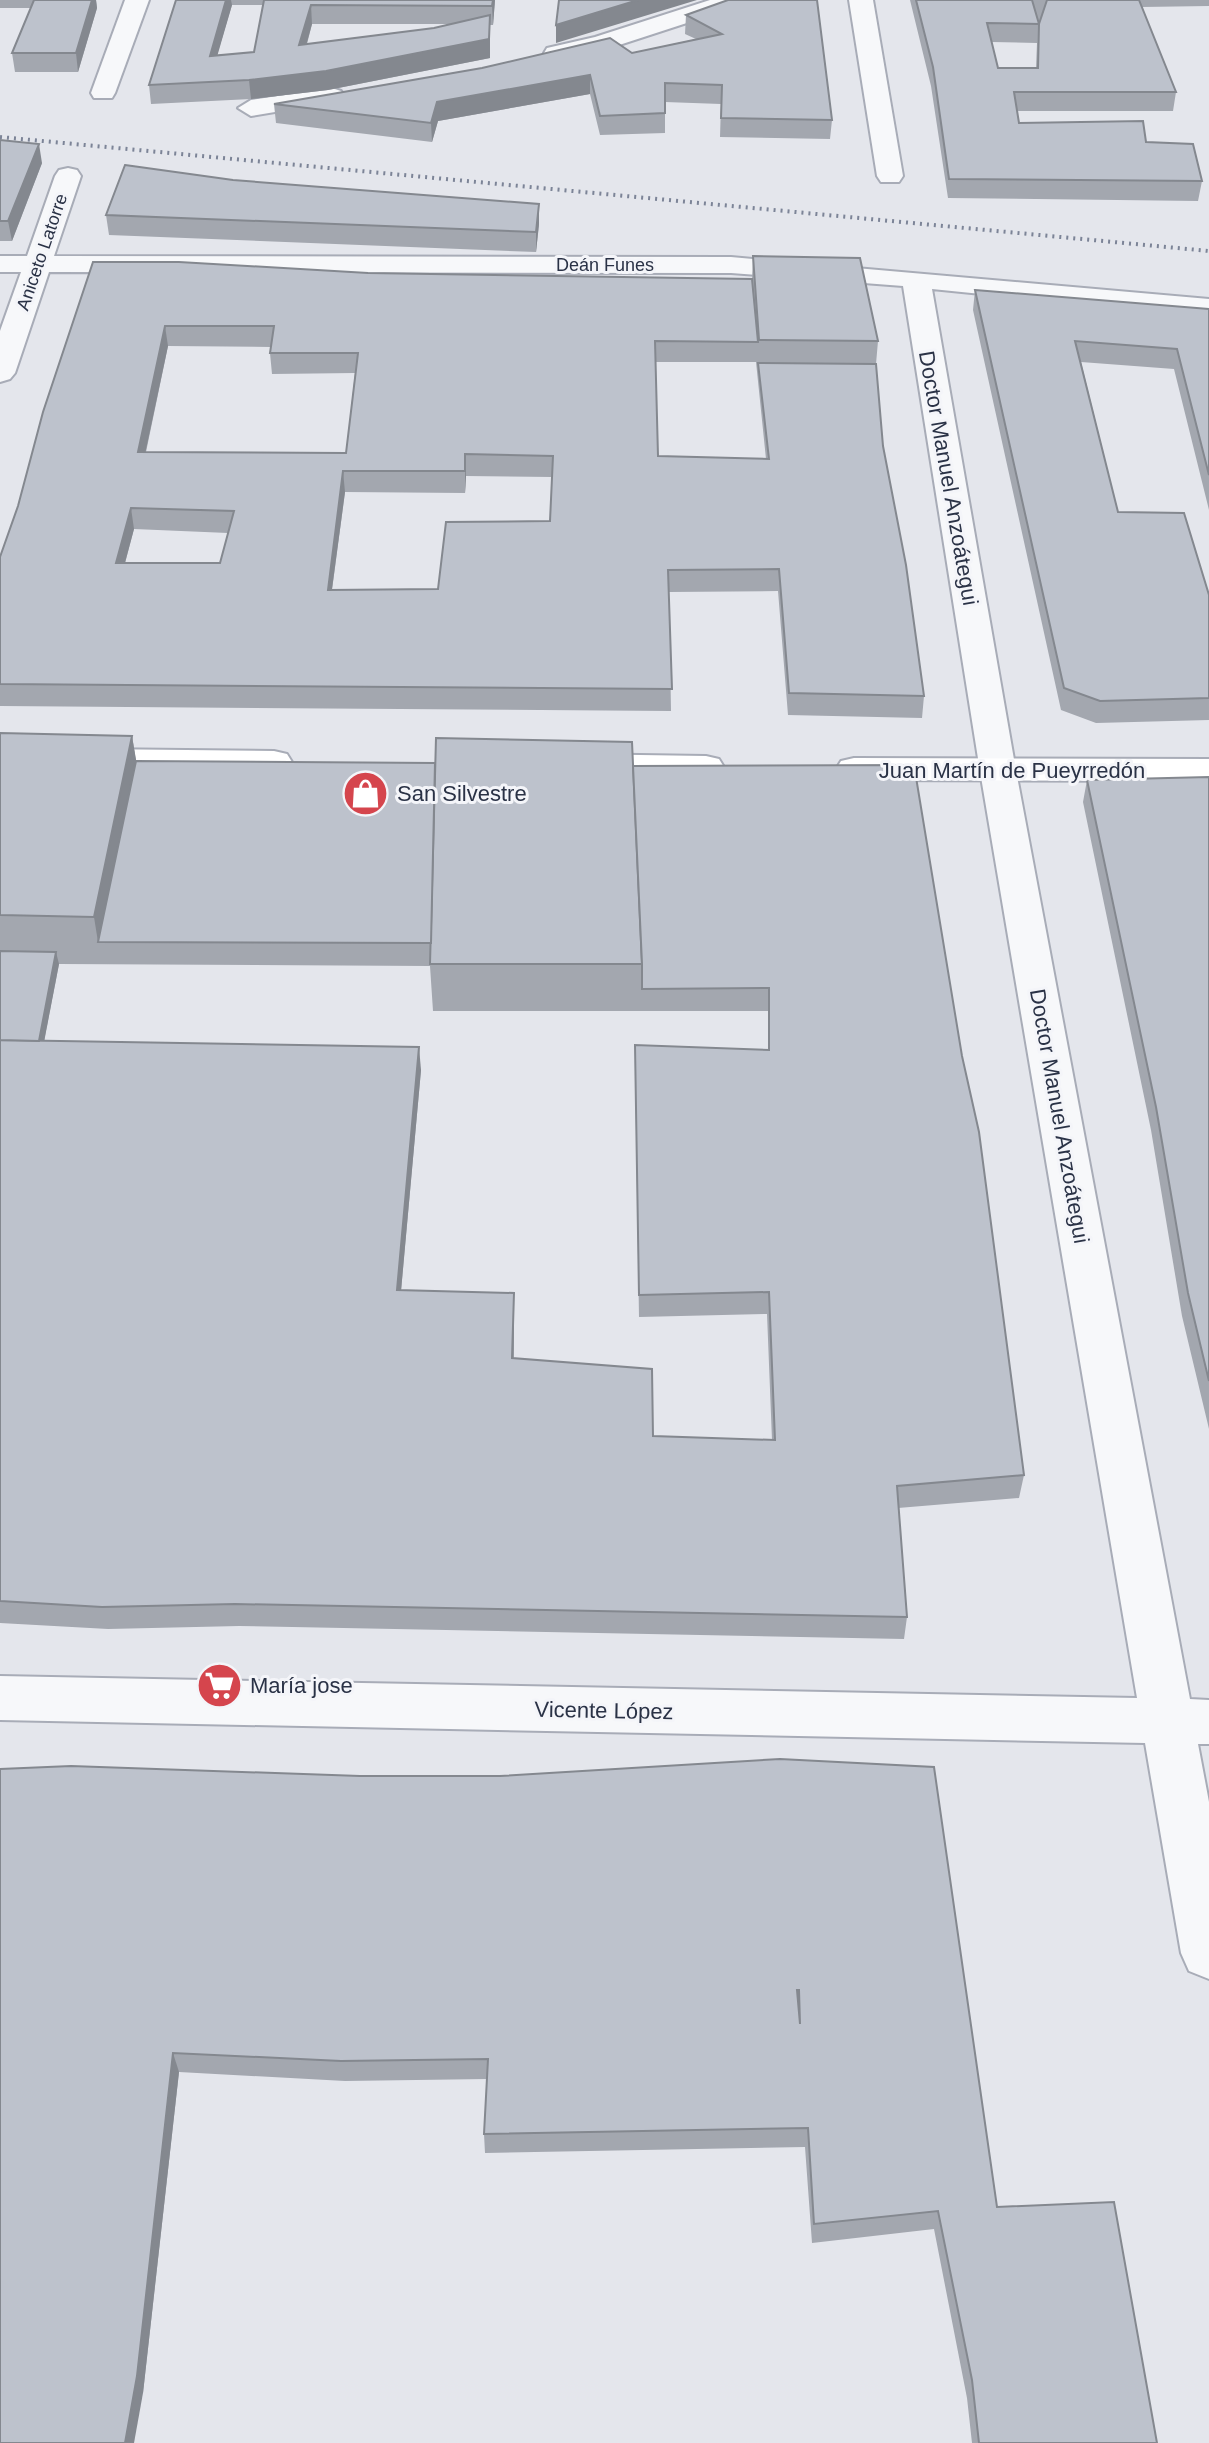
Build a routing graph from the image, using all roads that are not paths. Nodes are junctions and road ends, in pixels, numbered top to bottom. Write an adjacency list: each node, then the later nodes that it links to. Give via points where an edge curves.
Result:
1 (137, 0): 5 (street)
2 (734, 0): 4 (street, via 601,43)
3 (861, 0): 9 (street)
4 (526, 60)
5 (103, 93)
6 (355, 93): 7 (street)
7 (251, 108)
8 (68, 176): 11 (street, Aniceto Latorre)
9 (890, 176)
10 (0, 264): 11 (street, Deán Funes)
11 (36, 264): 12 (street, Deán Funes, via 731,265); 14 (street, Aniceto Latorre)
12 (916, 279): 13 (street, Deán Funes); 21 (street, Doctor Manuel Anzoátegui)
13 (1209, 308)
14 (0, 373)
15 (0, 759): 16 (street)
16 (301, 762)
17 (539, 765): 18 (street)
18 (745, 768)
19 (824, 768): 21 (street, Juan Martín de Pueyrredón)
20 (1209, 770): 21 (street, Juan Martín de Pueyrredón)
21 (998, 771): 23 (street, Doctor Manuel Anzoátegui)
22 (0, 1698): 23 (street, Vicente López)
23 (1189, 1722): 24 (street, Doctor Manuel Anzoátegui)
24 (1209, 1953)

